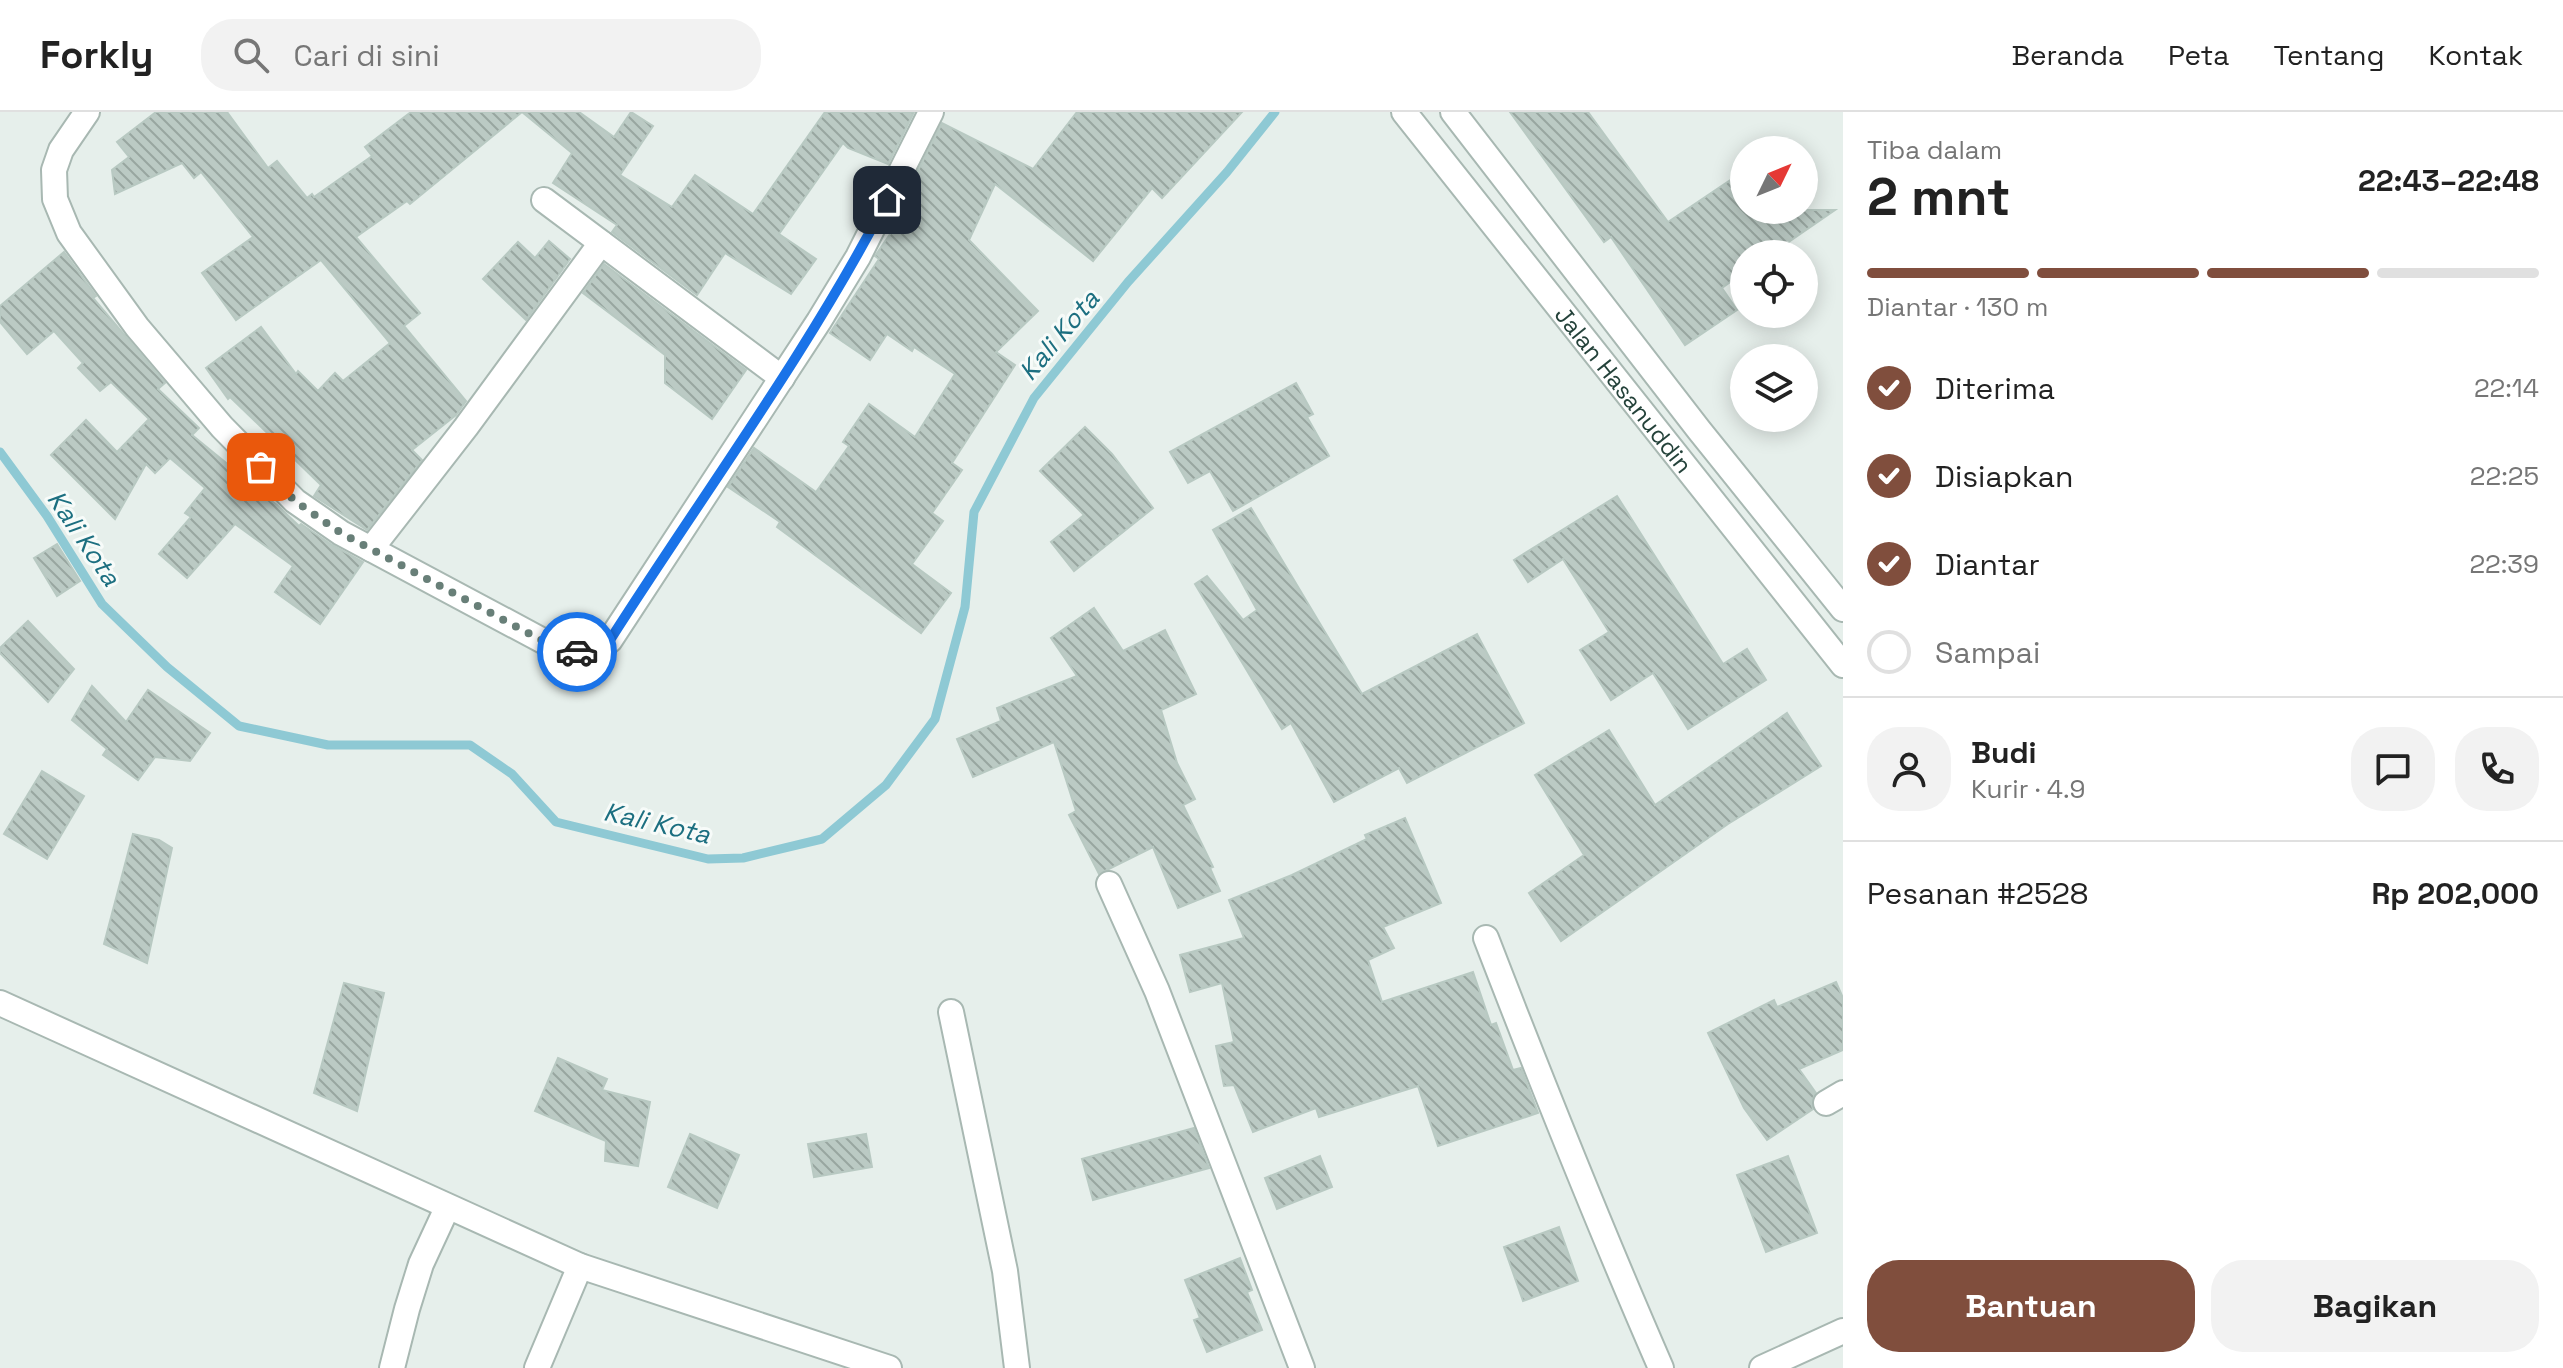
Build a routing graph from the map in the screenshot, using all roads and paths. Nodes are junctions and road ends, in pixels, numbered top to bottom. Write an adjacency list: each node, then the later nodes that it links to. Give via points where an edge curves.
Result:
1 (87, 112): 10 (street, via 54,170 55,199 69,233 137,327 241,447 295,501)
2 (931, 112): 7 (street, via 858,257)
3 (1404, 112): 9 (street, Jalan Hasanuddin)
4 (1453, 112): 8 (street, Jalan Hasanuddin)
5 (544, 200): 6 (street)
6 (601, 243): 7 (street); 10 (street)
7 (782, 378): 10 (street, via 610,640 592,655 545,642)
8 (1699, 430): 9 (street); 11 (street, Jalan Hasanuddin)
9 (1672, 451): 12 (street, Jalan Hasanuddin)
10 (371, 549)
11 (1843, 609)
12 (1843, 665)
13 (1109, 884): 24 (street, via 1157,991)
14 (1486, 938): 25 (street)
15 (0, 1003): 17 (street)
16 (951, 1012): 23 (street, via 1005,1271)
17 (447, 1208): 18 (street); 20 (street, via 421,1264)
18 (580, 1266): 21 (street); 22 (street)
19 (1843, 1331): 26 (street)
20 (392, 1368)
21 (537, 1368)
22 (886, 1368)
23 (1017, 1368)
24 (1302, 1368)
25 (1661, 1368)
26 (1762, 1368)

